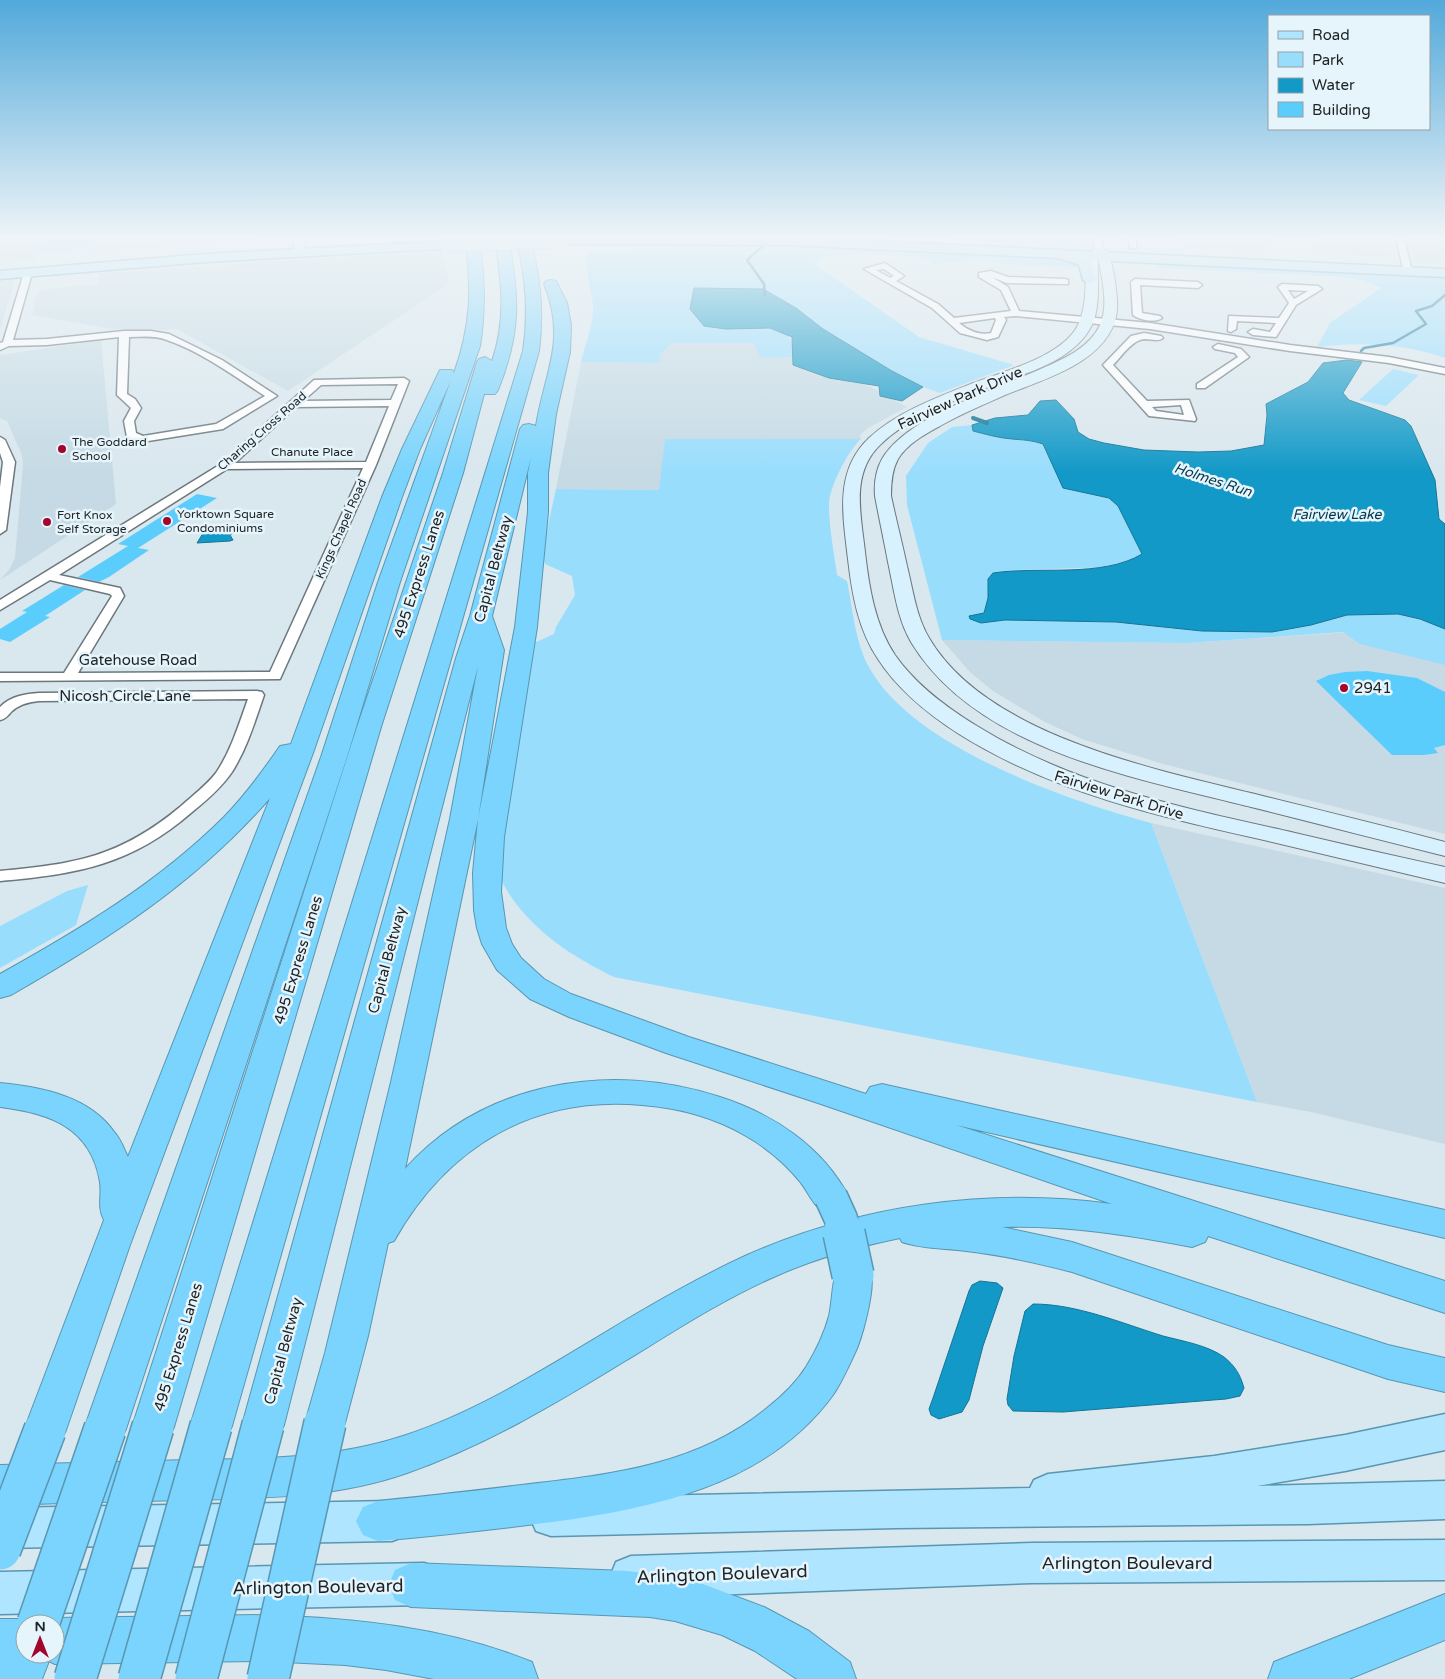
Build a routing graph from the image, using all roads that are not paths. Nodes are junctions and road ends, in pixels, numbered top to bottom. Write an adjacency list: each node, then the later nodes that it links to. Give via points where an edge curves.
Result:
1 (14, 316): 24 (street)
2 (477, 316): 41 (highway, via 463,338 411,449)
3 (478, 316): 66 (highway, bridge, via 472,346 389,582 334,757)
4 (509, 316): 73 (highway, 495 Express Lanes, bridge, via 502,358 453,473 369,727)
5 (535, 316): 74 (highway, bridge, via 531,351)
6 (553, 316): 37 (highway, Capital Beltway, via 549,352)
7 (561, 316): 47 (highway, Capital Beltway, via 562,352 547,414 538,473 538,512 526,627 492,820 486,883 489,913 495,937 507,960 530,984 568,1005)
8 (946, 316): 17 (street)
9 (995, 316): 17 (street)
10 (998, 316): 17 (street, via 995,335 987,337 963,330)
11 (1050, 316): 16 (street)
12 (1088, 316): 16 (main road, Fairview Park Drive)
13 (1109, 316): 19 (main road)
14 (1144, 316): 21 (street)
15 (1285, 316): 18 (street)
16 (1087, 320): 19 (street); 44 (main road, Fairview Park Drive, via 1072,341 1054,354 912,417 881,436 862,456 851,485 850,499 868,619 887,658 911,687 946,716 995,747 1054,776 1168,811)
17 (951, 321)
18 (1282, 321): 20 (street, via 1273,335); 20 (street, via 1232,318)
19 (1108, 322): 21 (street); 43 (main road, Fairview Park Drive, via 1093,343 1074,358 931,425 908,440 892,457 884,476 883,496 910,618 920,642 938,665 969,694 1008,721 1056,744 1148,775)
20 (1231, 329): 21 (street, via 1216,327)
21 (1205, 330): 23 (street); 25 (street, via 1290,348 1389,360)
22 (124, 334): 22 (street, via 169,337 226,366 272,396 219,427 142,439 131,435 130,421 136,408 122,395); 24 (street)
23 (1198, 344): 27 (street, via 1238,351 1244,357); 30 (street, via 1137,336 1108,365)
24 (4, 345)
25 (1445, 371)
26 (404, 381): 28 (street, Kings Chapel Road); 29 (street, Charing Cross Road, via 318,382)
27 (1201, 386)
28 (396, 403): 29 (street); 32 (street, Kings Chapel Road)
29 (294, 404): 33 (street, Charing Cross Road)
30 (1144, 404)
31 (0, 440): 34 (street, via 9,462)
32 (370, 465): 33 (street, Chanute Place); 39 (street, Kings Chapel Road)
33 (225, 466): 35 (street, Charing Cross Road)
34 (0, 530)
35 (49, 576): 36 (street, Charing Cross Road); 38 (street, via 115,591 118,596)
36 (0, 606)
37 (481, 616): 54 (highway, via 492,650 464,819 408,1082); 75 (highway, Capital Beltway, bridge)
38 (69, 676): 39 (street, Gatehouse Road); 40 (street, Gatehouse Road)
39 (275, 676)
40 (0, 677)
41 (320, 698): 46 (highway, via 280,767 228,830 168,881 107,923); 51 (highway)
42 (0, 716): 45 (street, Nicosh Circle Lane, via 11,703 39,697 257,695 239,744 223,773 170,823 131,847 101,860 48,872)
43 (1445, 849)
44 (1445, 875)
45 (0, 876)
46 (0, 988)
47 (713, 1056): 49 (highway); 52 (highway)
48 (0, 1096): 51 (highway, via 68,1111 100,1135 115,1163 119,1180)
49 (1445, 1224)
50 (840, 1238): 52 (highway, via 925,1218 1021,1212 1138,1222); 55 (highway, via 920,1233 1018,1244 1072,1257 1388,1362); 57 (highway, via 804,1248 758,1267 470,1428 377,1463 296,1478)
51 (112, 1245): 62 (highway, bridge)
52 (1316, 1256): 53 (highway)
53 (1445, 1297)
54 (344, 1353): 60 (highway, bridge, via 368,1258 395,1206 434,1160 456,1143 528,1105 582,1094 624,1091 672,1096 728,1112 761,1129 807,1164 831,1197 841,1220 853,1275 849,1319 826,1374 784,1421 719,1462 666,1481 599,1495); 76 (highway, bridge, via 325,1423)
55 (1445, 1375)
56 (1445, 1432): 59 (main road, via 1214,1475)
57 (0, 1485)
58 (1445, 1500): 59 (main road, via 1308,1505)
59 (897, 1509): 60 (main road)
60 (378, 1521): 61 (main road)
61 (0, 1528)
62 (0, 1550)
63 (1445, 1560): 64 (main road, Arlington Boulevard, via 1032,1563)
64 (411, 1585): 65 (main road, Arlington Boulevard); 78 (highway, via 649,1595 697,1604 744,1621 783,1641)
65 (0, 1593)
66 (41, 1614)
67 (1445, 1617): 79 (highway)
68 (65, 1641): 77 (highway, via 246,1639 335,1642 435,1656)
69 (0, 1642): 70 (highway)
70 (15, 1642)
71 (24, 1664): 72 (highway)
72 (19, 1679)
73 (75, 1679)
74 (139, 1679)
75 (196, 1679)
76 (268, 1679)
77 (515, 1679)
78 (833, 1679)
79 (1291, 1679)

